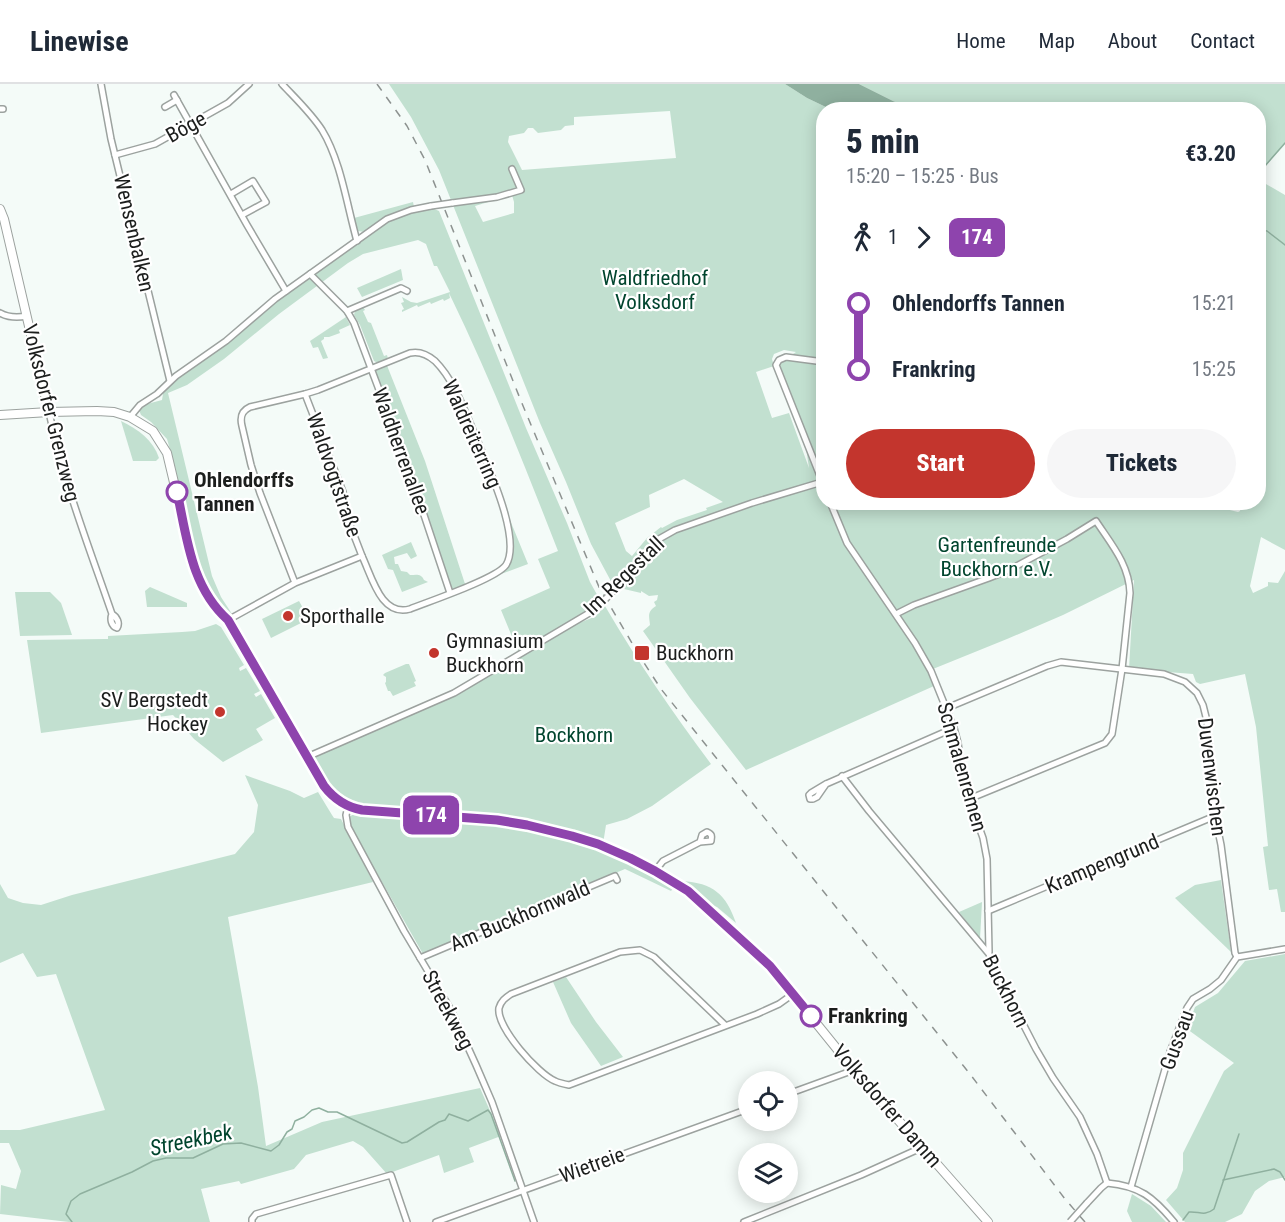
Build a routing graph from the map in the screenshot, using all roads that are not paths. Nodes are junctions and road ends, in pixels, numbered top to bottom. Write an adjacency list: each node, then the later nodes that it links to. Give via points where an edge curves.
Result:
1 (102, 84): 6 (street, Wensenbalken)
2 (249, 84): 5 (street, Böge, via 228,103)
3 (282, 84): 11 (street, via 328,142)
4 (165, 107): 5 (street, via 176,97)
5 (191, 124): 6 (street, Böge, via 148,147); 8 (street)
6 (115, 155): 20 (street, Wensenbalken)
7 (512, 169): 11 (street, bridge, via 521,190 411,210 387,219)
8 (231, 194): 10 (street); 10 (street, via 253,181 266,202)
9 (0, 209): 17 (main road, Volksdorfer Grenzweg)
10 (242, 215): 13 (street)
11 (357, 241): 12 (street)
12 (310, 274): 13 (street); 15 (street, Waldherrenallee)
13 (286, 291): 20 (street)
14 (407, 291): 15 (street, via 401,288)
15 (347, 311): 19 (street, Waldherrenallee)
16 (0, 313): 17 (street)
17 (27, 316): 22 (main road, Volksdorfer Grenzweg)
18 (816, 361): 25 (street, via 786,357 776,365)
19 (371, 369): 21 (street, Waldreiterring); 30 (street, Waldherrenallee); 30 (street, Waldreiterring, via 415,352 433,359 461,402 501,501 510,550 506,565 498,573)
20 (170, 381): 24 (street)
21 (305, 394): 28 (street, Waldvogtstraße, via 343,492 345,512); 29 (street, Waldreiterring, via 250,408 241,418 256,481)
22 (49, 412): 23 (main road); 24 (main road, via 98,411); 31 (street, Volksdorfer Grenzweg, via 68,485)
23 (0, 416)
24 (130, 417): 33 (main road, via 153,432 166,453 196,575 217,610)
25 (816, 466)
26 (816, 486): 37 (street, Im Regestall, bridge, via 675,530 659,540 596,609 447,696)
27 (834, 510): 32 (street, Schmalenremen, via 847,543)
28 (362, 556): 29 (street); 30 (street, Waldreiterring, via 382,598 393,609 406,610)
29 (295, 583): 33 (street)
30 (450, 593)
31 (112, 614)
32 (897, 614): 34 (street, via 1010,570 1096,521 1118,553 1130,580); 35 (street, Schmalenremen, via 931,671)
33 (228, 620): 37 (main road)
34 (1122, 669): 35 (street, Duvenwischen, via 1061,662); 40 (street, via 1112,734 1105,742); 42 (street, Duvenwischen, via 1164,674 1185,682 1197,693 1207,721)
35 (946, 708): 36 (street, Schmalenremen)
36 (954, 728): 38 (street); 40 (street, Schmalenremen)
37 (308, 757): 41 (main road, via 330,794)
38 (842, 776): 39 (street); 48 (street, Buckhorn)
39 (826, 784)
40 (969, 799): 46 (street, Schmalenremen, via 987,859)
41 (348, 807): 44 (main road, Volksdorfer Damm, via 538,827 598,844); 50 (street, Streekweg, via 348,827)
42 (1215, 816): 46 (street, Krampengrund); 49 (street, Duvenwischen)
43 (700, 842): 44 (street, via 663,861)
44 (655, 871): 51 (main road, Volksdorfer Damm, via 688,891 770,966)
45 (618, 880): 50 (street, Am Buckhornwald, via 615,876)
46 (988, 911): 48 (street, Schmalenremen)
47 (1285, 949): 49 (street)
48 (989, 954): 57 (street, Buckhorn, via 1036,1049 1080,1117)
49 (1238, 957): 58 (street, Gussau, via 1221,980 1193,999 1187,1008 1170,1052)
50 (420, 958): 59 (street, Streekweg, via 451,1010 476,1065)
51 (793, 994): 52 (street, via 779,1004); 53 (main road, Volksdorfer Damm)
52 (725, 1025): 52 (street, via 654,957 640,950 620,952 511,994 502,1001 499,1016 510,1037 538,1070 569,1085)
53 (854, 1070): 54 (street); 56 (main road, Volksdorfer Damm)
54 (798, 1090)
55 (738, 1113): 59 (street, Wietreie)
56 (923, 1147): 64 (street); 65 (main road, Volksdorfer Damm)
57 (1107, 1183): 58 (street); 66 (street, bridge)
58 (1131, 1187): 67 (street, via 1151,1198)
59 (522, 1191): 62 (street, Wietreie); 63 (street, Streekweg)
60 (252, 1222): 61 (street, via 256,1214 391,1175)
61 (407, 1222)
62 (436, 1222)
63 (534, 1222)
64 (744, 1222)
65 (988, 1222)
66 (1070, 1222)
67 (1174, 1222)

